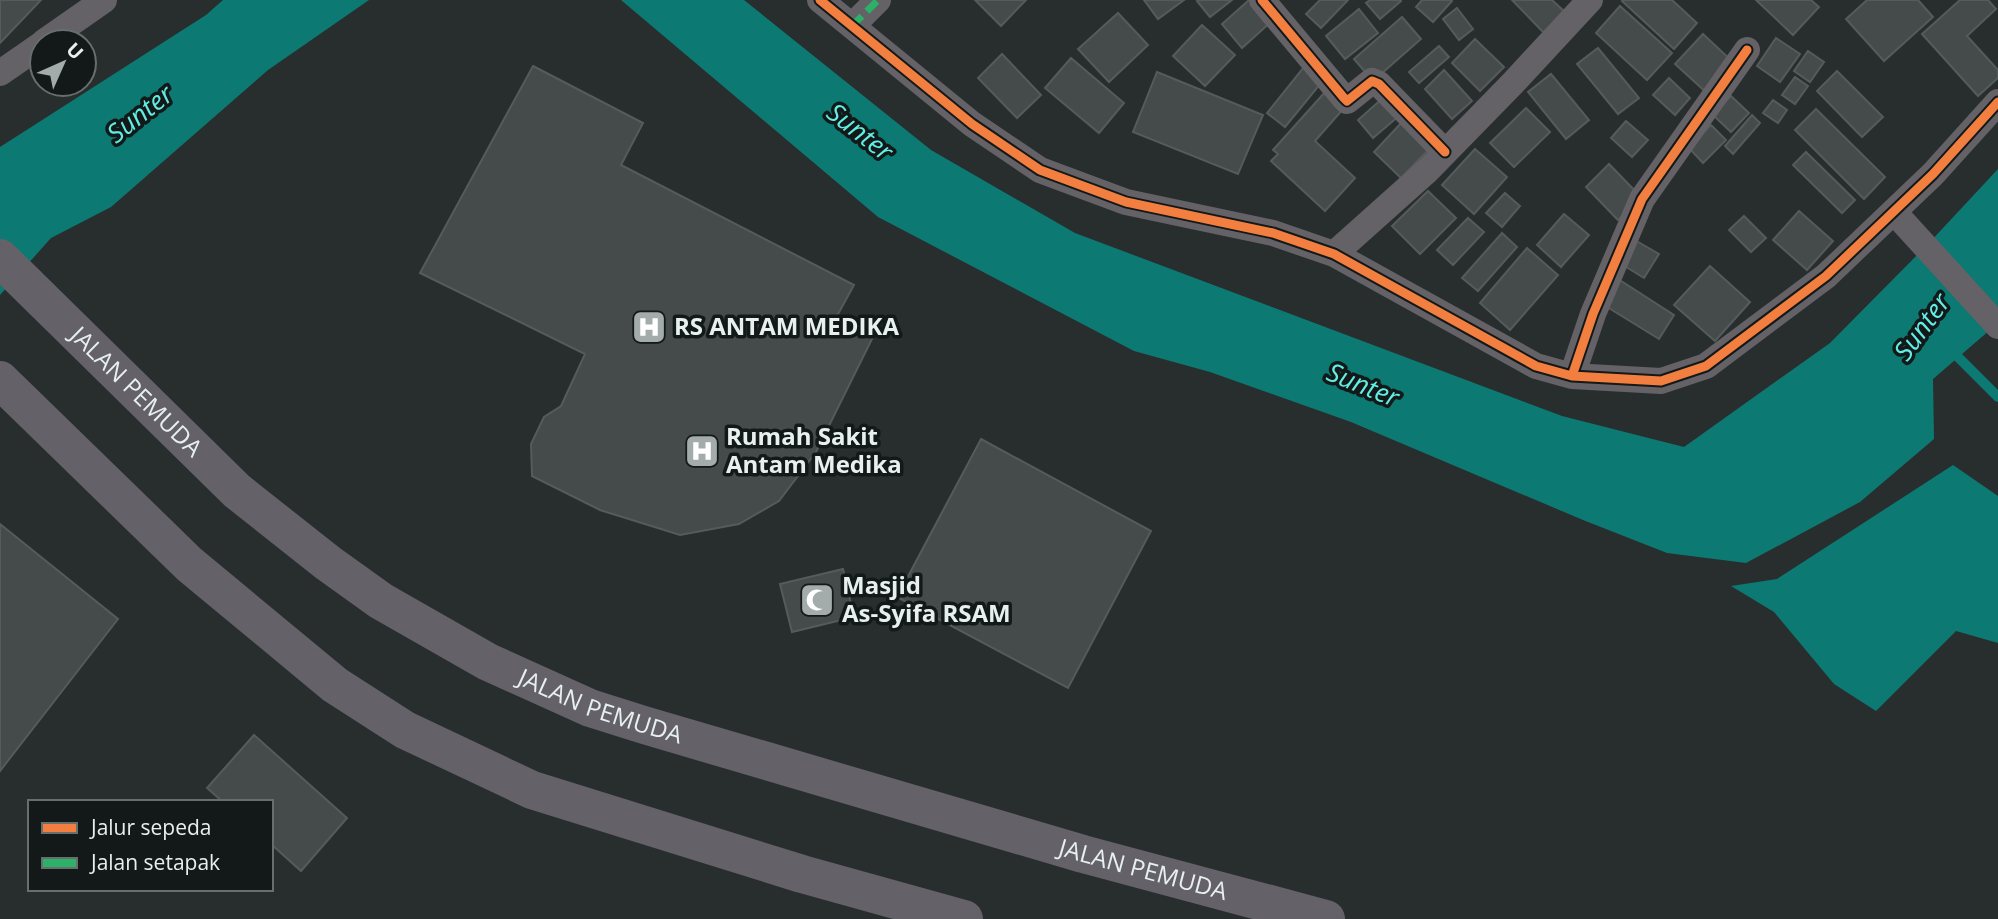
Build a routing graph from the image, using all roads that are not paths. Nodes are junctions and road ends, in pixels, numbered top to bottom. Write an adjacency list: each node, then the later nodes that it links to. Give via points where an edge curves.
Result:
1 (104, 0): 7 (street)
2 (820, 0): 6 (street)
3 (878, 0): 6 (street)
4 (1262, 0): 12 (street, via 1347,101 1373,81)
5 (1590, 0): 12 (street)
6 (852, 26): 14 (street, via 972,124 1040,170 1126,202 1273,233)
7 (64, 28)
8 (1747, 50): 17 (street, via 1642,200)
9 (28, 53): 10 (street)
10 (0, 73)
11 (1998, 102): 13 (street)
12 (1445, 152): 14 (street)
13 (1899, 218): 16 (street); 17 (street, via 1706,366 1661,381)
14 (1334, 254): 17 (street, via 1536,366)
15 (0, 258): 20 (main road, JALAN PEMUDA, via 237,491 381,601 488,662 590,708 657,729 1083,854)
16 (1998, 326)
17 (1572, 376)
18 (0, 380): 19 (main road, via 189,564 335,685 405,730 532,790)
19 (964, 919)
20 (1326, 919)

